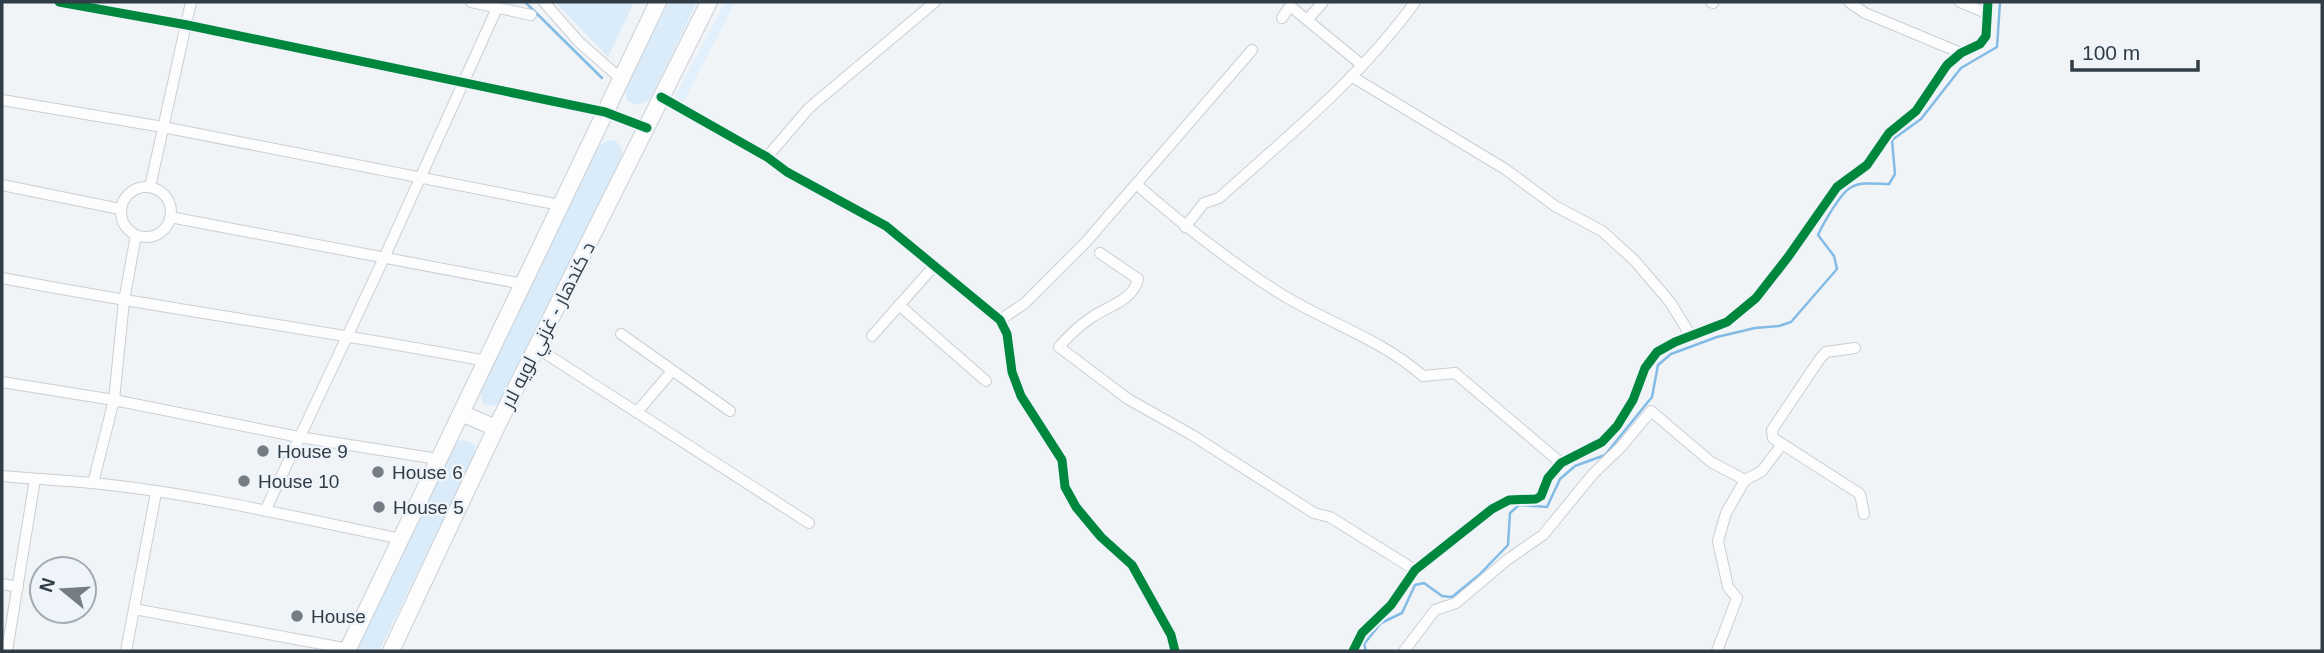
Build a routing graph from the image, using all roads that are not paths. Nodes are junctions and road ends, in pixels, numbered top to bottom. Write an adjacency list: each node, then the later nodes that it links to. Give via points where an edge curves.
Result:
1 (59, 2): 17 (street)
2 (191, 2): 17 (street)
3 (471, 2): 13 (street)
4 (544, 2): 22 (street, via 579,42)
5 (658, 2): 22 (highway, د کندهار - غزني لويه لار)
6 (709, 2): 24 (highway, د کندهار - غزني لويه لار)
7 (935, 2): 29 (street, via 809,108)
8 (1323, 2): 15 (street)
9 (1415, 2): 20 (street)
10 (1849, 2): 19 (street)
11 (1961, 2): 12 (street)
12 (1987, 7): 19 (street, via 1986,36)
13 (496, 8): 14 (street); 23 (street)
14 (531, 15)
15 (1304, 15): 16 (street, via 1290,6); 20 (street)
16 (1282, 19)
17 (187, 25): 23 (street); 27 (street)
18 (1252, 50): 31 (street)
19 (1961, 54): 50 (street, via 1947,65 1916,111 1889,133 1867,165 1837,187 1756,298 1727,322)
20 (1362, 65): 21 (street)
21 (1351, 76): 37 (street, via 1219,198 1204,203); 50 (street, via 1602,231 1670,302)
22 (621, 79): 26 (highway, د کندهار - غزني لويه لار)
23 (462, 83): 26 (street); 30 (street)
24 (661, 96): 28 (highway, د کندهار - غزني لويه لار); 29 (street)
25 (2, 100): 27 (street)
26 (606, 112): 28 (street); 34 (highway, د کندهار - غزني لويه لار)
27 (163, 127): 30 (street); 33 (street)
28 (647, 128): 51 (highway, د کندهار - غزني لويه لار)
29 (767, 157): 41 (street, via 886,226)
30 (421, 178): 34 (street); 40 (street)
31 (1136, 184): 37 (street); 46 (street, via 1025,303)
32 (2, 185): 35 (street)
33 (150, 187): 35 (street, via 128,194); 36 (street, via 164,195)
34 (560, 205): 43 (highway, د کندهار - غزني لويه لار)
35 (120, 209): 38 (street, via 124,225)
36 (170, 218): 38 (street, via 158,234); 40 (street)
37 (1185, 227): 65 (street, via 1282,295 1365,336 1423,376 1455,373)
38 (136, 235): 44 (street)
39 (1100, 253): 75 (street, via 1138,279 1136,287 1071,332 1059,347 1128,399)
40 (384, 258): 43 (street); 48 (street)
41 (934, 266): 45 (street); 46 (street)
42 (2, 278): 44 (street)
43 (523, 284): 53 (highway, د کندهار - غزني لويه لار)
44 (124, 302): 48 (street); 57 (street)
45 (899, 305): 49 (street); 55 (street)
46 (1000, 320): 83 (street, via 1021,396 1062,460 1065,487 1101,537 1132,565 1171,635)
47 (621, 334): 54 (street)
48 (348, 335): 53 (street); 62 (street)
49 (872, 336)
50 (1691, 337): 65 (street, via 1657,352 1633,400 1602,442)
51 (537, 348): 59 (street); 61 (highway, د کندهار - غزني لويه لار)
52 (1855, 348): 63 (street, via 1826,352 1819,359 1772,430 1773,438)
53 (485, 361): 60 (highway, د کندهار - غزني لويه لار)
54 (672, 371): 58 (street); 59 (street)
55 (986, 381)
56 (2, 382): 57 (street)
57 (114, 400): 62 (street); 69 (street)
58 (730, 411)
59 (637, 412): 73 (street)
60 (461, 413): 61 (highway); 64 (highway, د کندهار - غزني لويه لار)
61 (496, 428): 82 (highway, د کندهار - غزني لويه لار)
62 (299, 437): 64 (street); 71 (street)
63 (1782, 444): 68 (street, via 1762,471); 72 (street, via 1860,494)
64 (438, 459): 74 (highway, د کندهار - غزني لويه لار)
65 (1561, 463): 75 (street, via 1541,496 1509,500 1492,509)
66 (2, 477): 67 (street)
67 (35, 479): 69 (street); 77 (street)
68 (1745, 480): 85 (street, via 1711,462 1651,411 1543,535 1455,603 1436,610); 86 (street, via 1726,513 1718,541 1728,587 1737,598)
69 (93, 483): 70 (street)
70 (156, 493): 71 (street); 78 (street)
71 (265, 511): 74 (street)
72 (1864, 514)
73 (809, 523)
74 (401, 538): 79 (highway, د کندهار - غزني لويه لار)
75 (1415, 570): 84 (street, via 1391,605 1362,633)
76 (2, 584): 77 (street)
77 (18, 587): 80 (street)
78 (134, 609): 79 (street); 81 (street)
79 (348, 650)
80 (7, 651)
81 (126, 651)
82 (391, 651)
83 (1175, 651)
84 (1353, 651)
85 (1404, 651)
86 (1717, 651)

